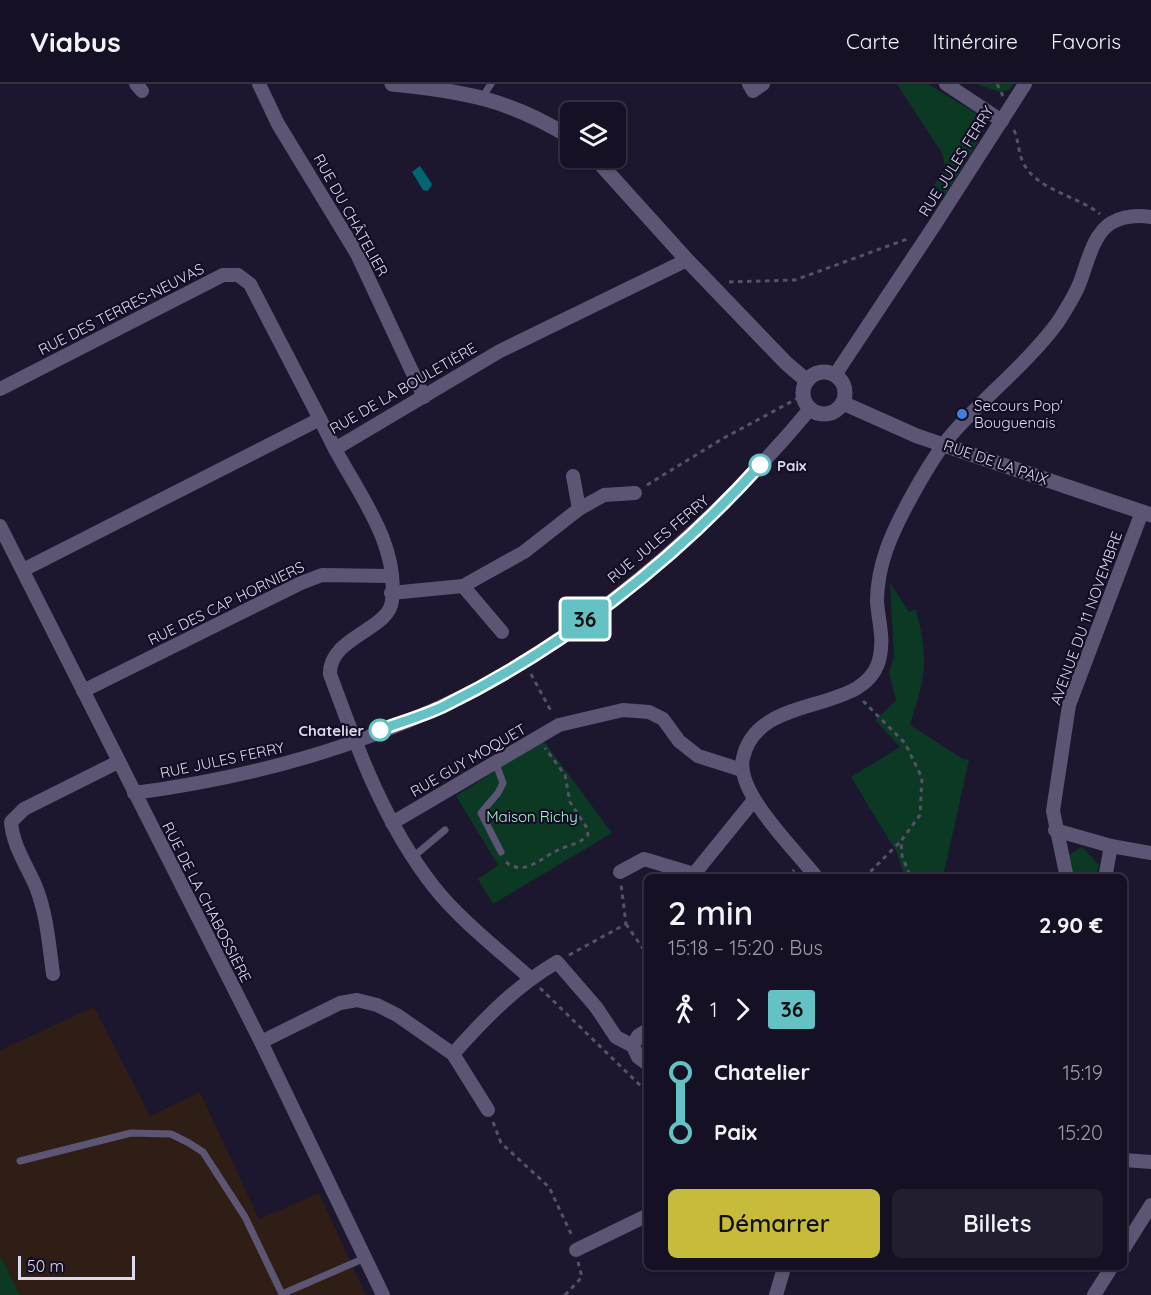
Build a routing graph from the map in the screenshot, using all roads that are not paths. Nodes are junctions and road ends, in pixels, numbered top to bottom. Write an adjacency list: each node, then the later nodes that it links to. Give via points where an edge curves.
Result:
1 (259, 84): 16 (street, RUE DU CHÂTELIER, via 278,124 357,254)
2 (392, 84): 7 (street)
3 (749, 84): 4 (street, via 753,91)
4 (763, 84)
5 (946, 84): 8 (street)
6 (1025, 84): 8 (street, RUE JULES FERRY)
7 (487, 90): 9 (street)
8 (1002, 121): 13 (street, RUE JULES FERRY)
9 (560, 131)
10 (604, 168): 12 (street)
11 (1151, 216): 19 (street, via 1136,215 1111,223 1093,246 1078,288 1059,321 1022,365)
12 (687, 260): 15 (street); 16 (street, RUE DE LA BOULETIÈRE, via 500,351)
13 (835, 375): 15 (street, via 821,372); 17 (street, via 843,385)
14 (0, 389): 18 (street, RUE DES TERRES-NEUVAS, via 223,275 238,275 250,284)
15 (807, 395): 17 (street, via 818,413 828,414); 32 (street, RUE JULES FERRY, via 724,505 619,595 524,662 442,706)
16 (424, 397): 20 (street, RUE DE LA BOULETIÈRE)
17 (843, 403): 19 (street, RUE DE LA PAIX)
18 (320, 419): 20 (street, RUE DE LA BOULETIÈRE); 26 (street, RUE DE LA BOULETIÈRE)
19 (944, 444): 24 (street, RUE DE LA PAIX); 35 (street, via 888,546 880,571 880,657 872,675 853,691 769,721 748,743)
20 (335, 449): 27 (street, via 374,516 390,558)
21 (573, 476): 23 (street)
22 (635, 493): 23 (street, via 604,495)
23 (579, 509): 28 (street, via 524,552)
24 (1147, 513): 40 (street, AVENUE DU 11 NOVEMBRE, via 1069,705 1053,812)
25 (0, 526): 26 (street, RUE DE LA CHABOSSIÈRE)
26 (23, 570): 31 (street, RUE DE LA CHABOSSIÈRE)
27 (390, 576): 29 (street); 31 (street, RUE DES CAP HORNIERS, via 322,575)
28 (464, 586): 29 (street); 30 (street)
29 (391, 593): 32 (street, via 387,613 336,653 329,663)
30 (502, 632)
31 (83, 691): 33 (street, RUE DE LA CHABOSSIÈRE)
32 (354, 740): 36 (street, RUE JULES FERRY, via 310,758 266,769); 38 (street)
33 (118, 762): 36 (street, RUE DE LA CHABOSSIÈRE); 49 (street, via 24,809 10,822 12,838 39,898)
34 (496, 764): 35 (street, RUE GUY MOQUET, via 559,725 623,710 649,712 663,719 679,741 698,756); 38 (street, RUE GUY MOQUET); 42 (lane, via 503,783 481,813)
35 (742, 770): 37 (street)
36 (134, 793): 52 (street, RUE DE LA CHABOSSIÈRE)
37 (754, 800): 45 (street, via 694,874 644,859); 46 (street)
38 (392, 823): 44 (street)
39 (445, 830): 44 (lane)
40 (1055, 830): 41 (street); 47 (street, AVENUE DU 11 NOVEMBRE)
41 (1111, 846): 43 (street); 48 (street)
42 (501, 852)
43 (1151, 853)
44 (413, 857): 50 (street, via 435,888)
45 (620, 872)
46 (814, 874)
47 (1066, 874)
48 (1106, 874)
49 (53, 974)
50 (530, 978): 53 (street, via 557,962 596,1007 615,1037); 54 (street, via 492,1011)
51 (644, 1032): 53 (street)
52 (261, 1042): 54 (street, via 340,1002 357,1000 398,1015); 64 (street, RUE DE LA CHABOSSIÈRE)
53 (633, 1046): 55 (street)
54 (453, 1054): 56 (street)
55 (644, 1062)
56 (488, 1110)
57 (1127, 1160): 59 (street)
58 (20, 1161): 67 (lane, via 131,1132 171,1134 189,1143 203,1152 245,1217)
59 (1151, 1162)
60 (1151, 1205): 62 (street)
61 (644, 1217): 63 (street)
62 (1127, 1243)
63 (576, 1250)
64 (365, 1258): 67 (lane); 68 (street, RUE DE LA CHABOSSIÈRE)
65 (783, 1270): 69 (street)
66 (1110, 1270): 70 (street)
67 (280, 1294)
68 (383, 1295)
69 (776, 1295)
70 (1094, 1295)

